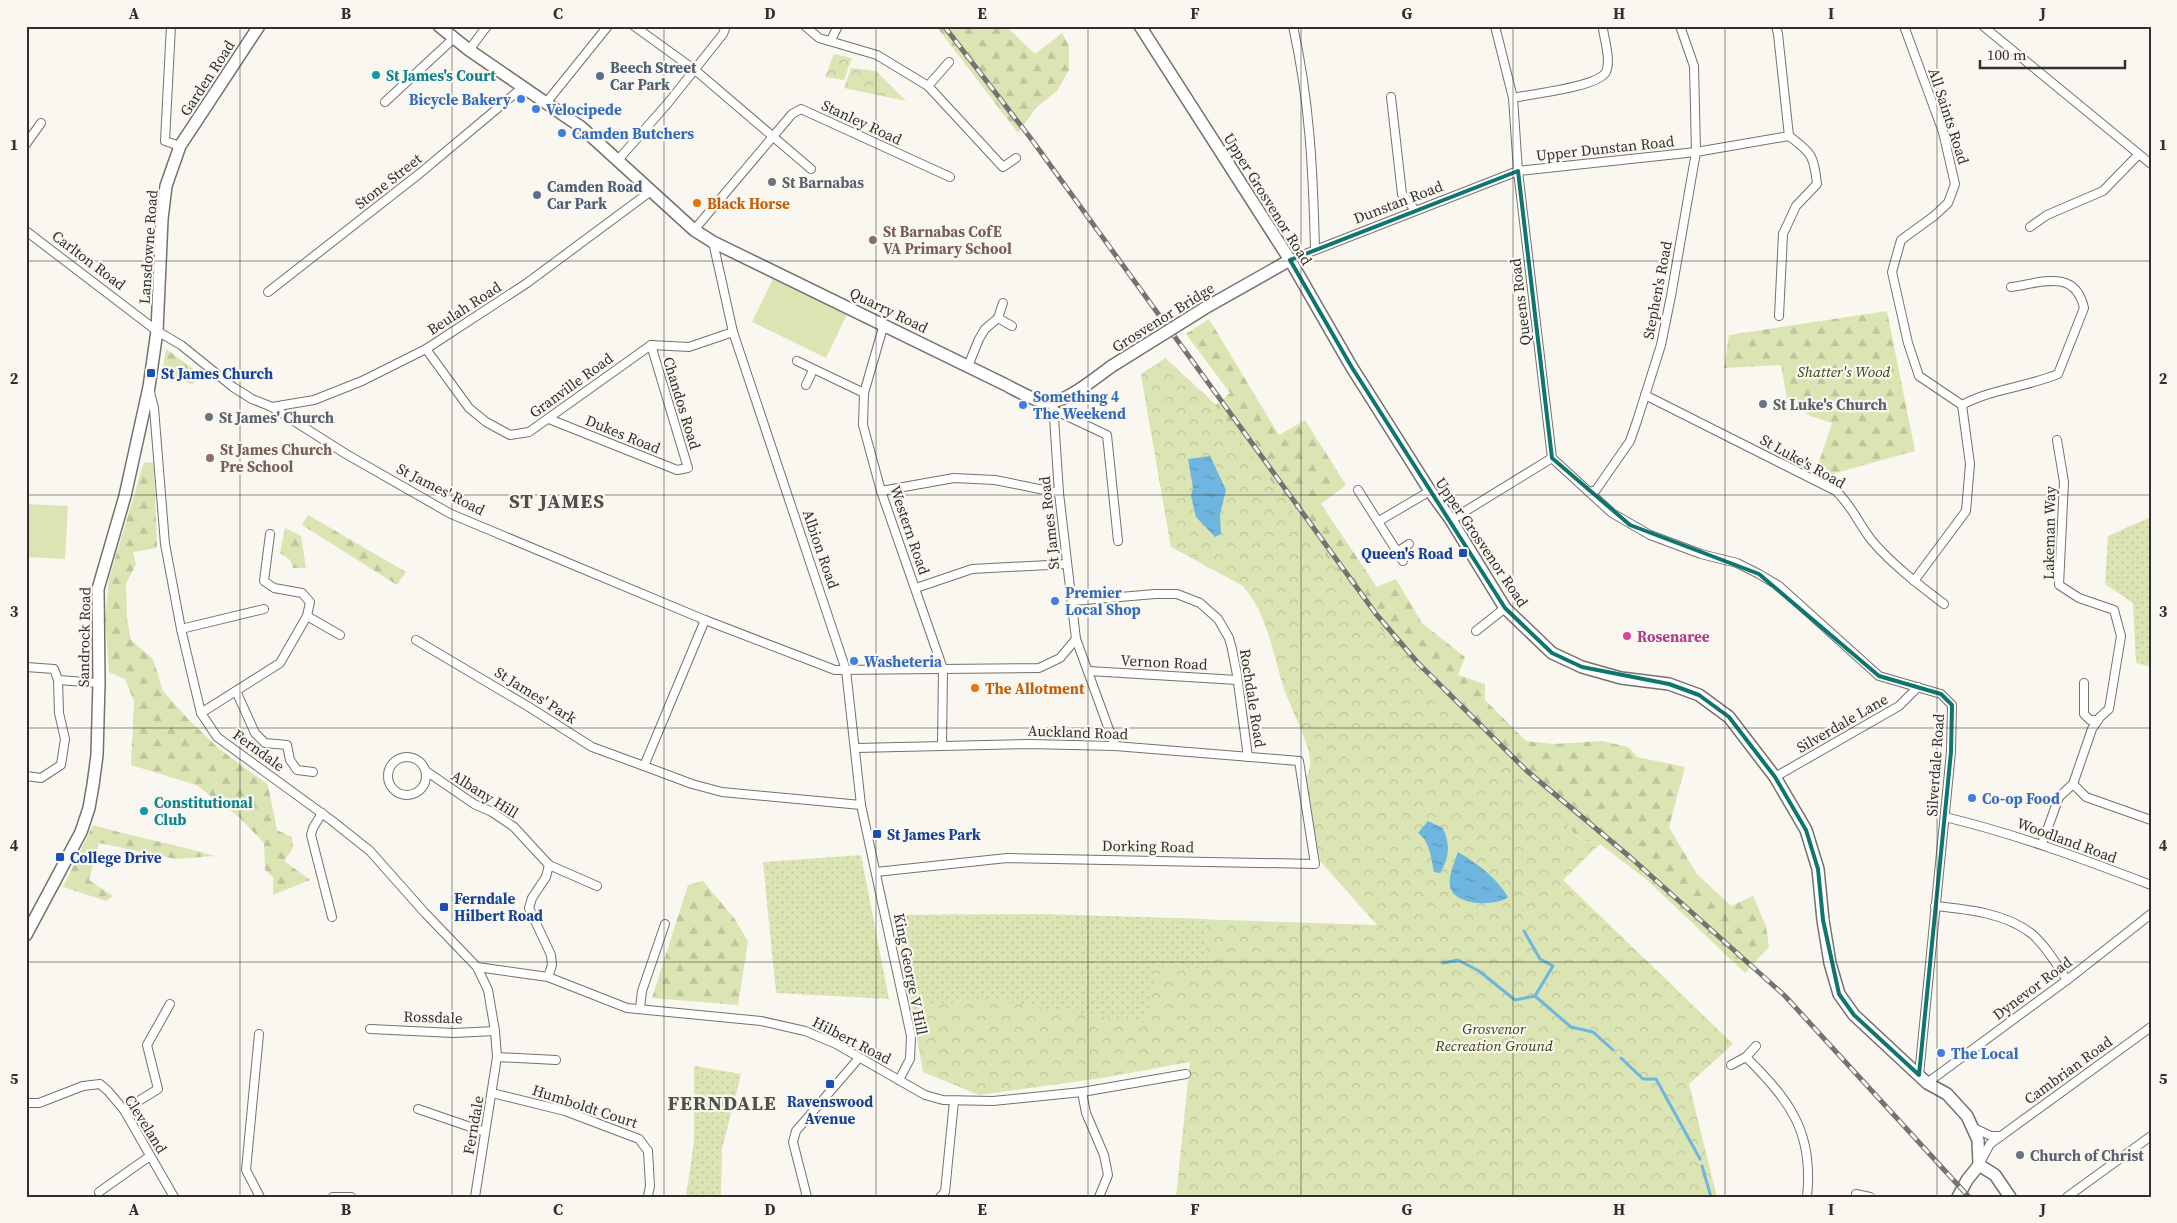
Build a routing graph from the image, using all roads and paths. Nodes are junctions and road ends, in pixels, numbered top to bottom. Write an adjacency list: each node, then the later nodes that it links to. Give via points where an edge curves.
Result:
1 (171, 26): 33 (street, via 165,141)
2 (259, 26): 33 (street, Garden Road)
3 (440, 26): 18 (street, Quarry Road)
4 (488, 26): 20 (street)
5 (608, 26): 28 (street)
6 (634, 26): 22 (street)
7 (726, 26): 22 (street)
8 (804, 26): 19 (street, via 819,38)
9 (838, 26): 19 (street)
10 (1140, 26): 49 (street, Upper Grosvenor Road)
11 (1293, 26): 48 (street, via 1303,72 1313,162)
12 (1495, 26): 26 (street, Queens Road)
13 (1680, 26): 34 (street, Stephen's Road, via 1694,66)
14 (1776, 26): 30 (street)
15 (1904, 26): 68 (street, All Saints Road, via 1943,132 1955,184 1948,202 1901,240 1892,272 1919,376)
16 (1984, 26): 35 (street)
17 (1603, 30): 26 (street, via 1607,53 1606,71 1601,78 1585,85)
18 (454, 38): 20 (street, Quarry Road); 27 (street)
19 (831, 40): 23 (street, via 877,54)
20 (469, 50): 24 (street, Quarry Road)
21 (949, 62): 23 (street)
22 (695, 70): 31 (street); 37 (street)
23 (928, 86): 36 (street, via 1003,167)
24 (523, 87): 28 (street, Quarry Road); 51 (street, Stone Street, via 419,174)
25 (1391, 97): 43 (street, via 1402,194)
26 (1513, 98): 40 (street, Queens Road)
27 (385, 102)
28 (546, 103): 37 (street, Quarry Road, via 581,127)
29 (41, 123): 32 (street)
30 (1789, 136): 34 (street, Upper Dunstan Road); 53 (street, via 1814,160 1817,184 1796,206 1783,234)
31 (774, 137): 39 (street); 41 (street, Stanley Road, via 792,114 801,109); 45 (street, Stanley Road)
32 (26, 144)
33 (180, 146): 57 (street, Lansdowne Road, via 166,186)
34 (1696, 152): 40 (street, Upper Dunstan Road); 67 (street, Stephen's Road, via 1661,345)
35 (2138, 155): 38 (street); 44 (street, via 2103,192 2047,215)
36 (1016, 158)
37 (618, 160): 42 (street, Quarry Road)
38 (2151, 164)
39 (811, 169)
40 (1518, 171): 43 (street, Dunstan Road); 73 (street, Queens Road)
41 (950, 178)
42 (651, 191): 45 (street, Quarry Road); 60 (street, Beulah Road, via 527,283)
43 (1415, 210): 48 (street, Dunstan Road)
44 (2030, 227)
45 (694, 230): 47 (street, Quarry Road)
46 (26, 231): 57 (street, Carlton Road)
47 (713, 242): 55 (street, Quarry Road); 58 (street, Albion Road)
48 (1315, 249): 49 (street, Dunstan Road)
49 (1290, 260): 69 (street, Grosvenor Bridge, bridge, via 1205,308); 77 (street, Upper Grosvenor Road, via 1351,366)
50 (2011, 287): 68 (street, via 2061,280 2070,284 2082,298 2084,308 2058,374)
51 (268, 292)
52 (1003, 303): 54 (street)
53 (1779, 316)
54 (998, 318): 56 (street); 62 (street, via 982,334)
55 (884, 324): 62 (street, Quarry Road); 66 (street, Western Road)
56 (1012, 326)
57 (157, 331): 65 (street, Sandrock Road); 70 (street, St James' Road, via 181,345 233,387)
58 (733, 332): 59 (street, via 689,348); 103 (street, Albion Road)
59 (651, 345): 71 (street, Granville Road); 74 (street, Chandos Road)
60 (426, 349): 70 (street, Beulah Road, via 362,381 314,400); 71 (street, Granville Road, via 469,408 486,422 510,435 529,432)
61 (797, 361): 63 (street)
62 (968, 366): 69 (street, Quarry Road)
63 (814, 370): 64 (street); 66 (street)
64 (806, 385)
65 (149, 387): 96 (street, Ferndale, via 154,408 165,544); 107 (street, Sandrock Road, via 125,496 98,589)
66 (864, 393): 76 (street, Western Road, via 863,425)
67 (1645, 395): 78 (street, Stephen's Road, via 1630,441 1604,481 1596,490); 88 (street, St Luke's Road, via 1836,491 1848,503 1872,541)
68 (1962, 405): 88 (street, via 1970,464 1966,511)
69 (1054, 406): 79 (street, St James Road); 83 (street, via 1108,435)
70 (272, 407): 95 (street, St James' Road, via 451,514)
71 (549, 419): 74 (street, Dukes Road, via 677,470)
72 (2057, 440): 112 (street, Lakeman Way, via 2064,482 2059,585 2078,598 2114,610 2121,636 2109,709)
73 (1552, 458): 78 (street); 80 (street)
74 (688, 468)
75 (1358, 490): 81 (street)
76 (882, 491): 79 (street, via 954,478 995,480); 89 (street, Western Road)
77 (1430, 491): 80 (street, Upper Grosvenor Road); 81 (street)
78 (1589, 492): 109 (street, Silverdale Road, via 1612,514 1650,535 1737,563 1759,574 1779,586 1879,676)
79 (1059, 493): 87 (street, St James Road)
80 (1451, 520): 92 (street, Upper Grosvenor Road)
81 (1379, 521): 85 (street)
82 (270, 534): 94 (street, via 264,581 274,588 302,593 310,602)
83 (1118, 541)
84 (1409, 544): 85 (street)
85 (1397, 552): 86 (street)
86 (1403, 561)
87 (1067, 564): 89 (street, via 972,570); 90 (street, St James Road)
88 (1914, 581): 91 (street, St Luke's Road)
89 (916, 588): 102 (street, Western Road)
90 (1073, 601): 99 (street, St James Road); 106 (street, Rochdale Road, via 1166,593 1190,598 1218,619 1224,628)
91 (1944, 604)
92 (1505, 608): 97 (street); 122 (street, Upper Grosvenor Road, via 1552,653 1582,667 1621,678 1669,684 1699,695 1729,717)
93 (264, 609): 96 (street)
94 (307, 616): 98 (street); 110 (street, via 280,663)
95 (705, 620): 103 (street, St James' Road, via 835,670); 118 (street)
96 (181, 629): 111 (street, Ferndale)
97 (1476, 631)
98 (340, 635)
99 (1076, 639): 102 (street, via 1060,658 1040,668); 104 (street, St James Road)
100 (416, 640): 118 (street, St James' Park, via 592,747)
101 (26, 667): 105 (street, via 54,669)
102 (943, 669): 103 (street); 113 (street, Western Road)
103 (846, 670): 115 (street, Albion Road)
104 (1089, 671): 106 (street, Vernon Road); 114 (street, St James Road)
105 (58, 680): 107 (street); 121 (street, via 59,713 65,739 61,765 42,778)
106 (1238, 680): 116 (street, Rochdale Road)
107 (99, 683): 136 (street, Sandrock Road, via 97,755 89,808 81,832)
108 (2084, 683): 112 (street, via 2084,714 2090,720)
109 (1918, 687): 122 (street, Silverdale Lane, via 1899,706); 126 (street, Silverdale Road, via 1942,694 1952,705 1952,752)
110 (236, 691): 111 (street); 119 (street, via 255,733 265,743 287,744 290,760 297,770)
111 (201, 713): 125 (street, Ferndale, via 217,737)
112 (2098, 720): 123 (street)
113 (942, 745): 114 (street, Auckland Road); 115 (street, Auckland Road)
114 (1115, 746): 116 (street, Auckland Road)
115 (856, 748): 124 (street, Albion Road)
116 (1248, 757): 117 (street, Auckland Road)
117 (1300, 761): 130 (street, Dorking Road, via 1315,864 1007,858)
118 (644, 766): 124 (street, St James' Park, via 722,792)
119 (313, 772)
120 (426, 772): 120 (street, Albany Hill, via 418,761 406,757 394,762 388,780 399,794 411,795 422,789); 129 (street, Albany Hill, via 514,827)
121 (26, 776)
122 (1775, 777): 155 (street, Upper Grosvenor Road, via 1806,830 1818,869 1830,963 1839,994 1854,1015)
123 (2073, 784): 127 (street, via 2086,797); 128 (street, via 2059,797)
124 (861, 804): 130 (street, Albion Road)
125 (322, 813): 135 (street, via 311,835); 139 (street, Ferndale, via 370,851)
126 (1944, 817): 128 (street, Woodland Road, via 1994,828); 133 (street, Silverdale Road)
127 (2151, 820)
128 (2042, 844): 131 (street, Woodland Road)
129 (549, 864): 132 (street, Albany Hill); 140 (street, via 530,908 551,955)
130 (876, 872): 156 (street, King George V Hill, via 911,1036 910,1059)
131 (2151, 884)
132 (597, 886)
133 (1935, 906): 141 (street, via 1976,910 2020,927 2043,946); 155 (street, Silverdale Road)
134 (2151, 914): 141 (street, Dynevor Road)
135 (332, 917)
136 (29, 922): 138 (street, Sandrock Road)
137 (665, 924): 143 (street, via 642,991)
138 (26, 934)
139 (477, 967): 140 (street, Hilbert Road); 146 (street, Ferndale, via 488,990)
140 (548, 978): 143 (street, Hilbert Road, via 626,1008)
141 (2068, 980): 155 (street, Dynevor Road)
142 (170, 1004): 162 (street, via 147,1045 158,1089)
143 (640, 1008): 151 (street, Hilbert Road, via 761,1021 804,1031)
144 (2151, 1026): 165 (street, Cambrian Road)
145 (370, 1029): 146 (street, Rossdale, via 454,1033)
146 (495, 1030): 150 (street, Ferndale)
147 (259, 1034): 174 (street, via 246,1170)
148 (1756, 1046): 149 (street)
149 (1746, 1056): 153 (street); 180 (street, via 1777,1088 1799,1124 1806,1151)
150 (497, 1057): 152 (street); 158 (street, Ferndale)
151 (859, 1058): 156 (street, Hilbert Road); 178 (street, via 796,1131 793,1142)
152 (556, 1060)
153 (1731, 1065)
154 (1186, 1074): 157 (street, Hilbert Road)
155 (1923, 1079): 163 (street, Upper Grosvenor Road, via 1948,1094)
156 (899, 1080): 159 (street, Hilbert Road, via 925,1095)
157 (1082, 1092): 159 (street, Hilbert Road, via 993,1101); 179 (street, via 1108,1176)
158 (492, 1093): 164 (street, Ferndale); 172 (street, Humboldt Court, via 565,1111 640,1139 648,1151)
159 (954, 1101): 171 (street)
160 (26, 1103): 162 (street, Cleveland, via 39,1103 83,1086 100,1084)
161 (418, 1109): 164 (street)
162 (124, 1110): 167 (street, Cleveland)
163 (1974, 1128): 165 (street, via 1991,1136); 168 (street, Upper Grosvenor Road)
164 (484, 1132): 177 (street, Ferndale)
165 (2000, 1136): 168 (street, Cambrian Road, via 1990,1144)
166 (2151, 1136): 184 (street)
167 (150, 1156): 169 (street); 173 (street, Cleveland)
168 (1979, 1166): 182 (street); 183 (street, via 1994,1175)
169 (100, 1192)
170 (1856, 1194): 181 (street)
171 (945, 1195)
172 (648, 1196)
173 (174, 1197)
174 (260, 1197)
175 (333, 1197): 176 (street)
176 (351, 1197)
177 (475, 1197)
178 (806, 1197)
179 (1099, 1197)
180 (1806, 1197)
181 (1870, 1197)
182 (1958, 1197)
183 (2010, 1197)
184 (2067, 1197)

